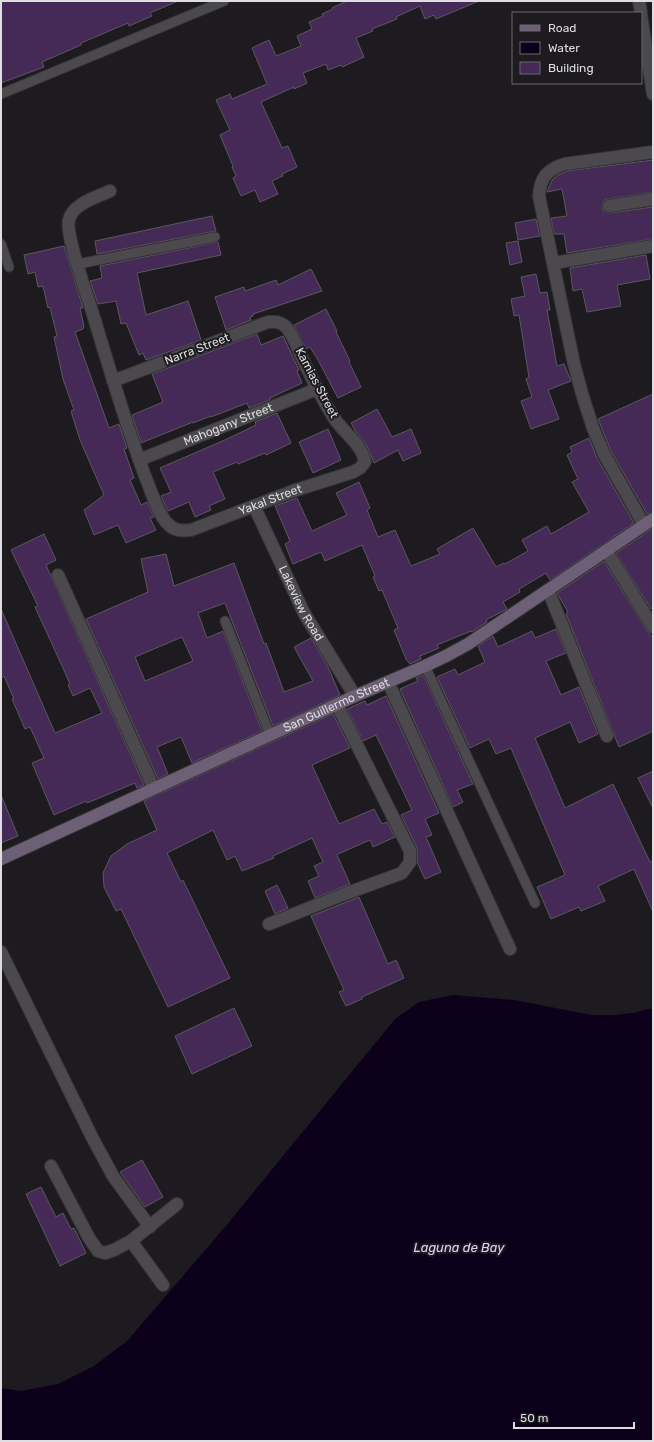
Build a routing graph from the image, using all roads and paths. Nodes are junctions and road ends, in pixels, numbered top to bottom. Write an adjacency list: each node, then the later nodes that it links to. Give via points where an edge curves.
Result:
1 (224, 1): 5 (lane)
2 (639, 1): 3 (street)
3 (641, 12)
4 (642, 21): 6 (street)
5 (1, 94)
6 (653, 94)
7 (653, 152): 14 (street, via 565,164 554,167 545,175 540,185 539,196)
8 (110, 191): 15 (street, via 77,208 69,220 68,229)
9 (653, 199): 10 (street)
10 (609, 206)
11 (215, 237): 15 (lane)
12 (1, 244): 16 (lane)
13 (653, 246): 14 (street)
14 (554, 263): 23 (street, via 574,364 593,428 604,454)
15 (78, 264): 18 (street)
16 (9, 267)
17 (282, 324): 18 (street, Narra Street, via 268,322); 19 (street, Kamias Street, via 291,334)
18 (113, 381): 20 (street)
19 (317, 389): 20 (street, Mahogany Street); 21 (street, Kamias Street, via 334,418 360,447)
20 (139, 460): 22 (street, Yakal Street, via 160,512 173,529 192,530)
21 (365, 462): 22 (street, Yakal Street, via 353,472)
22 (254, 506): 31 (street, Lakeview Road, via 304,613)
23 (648, 522): 24 (main road, San Guillermo Street)
24 (606, 550): 26 (main road, San Guillermo Street); 28 (street)
25 (58, 575): 35 (street)
26 (548, 590): 29 (main road, San Guillermo Street, via 468,644); 34 (street)
27 (225, 621): 33 (lane)
28 (653, 627)
29 (425, 666): 30 (main road, San Guillermo Street); 37 (lane)
30 (388, 682): 31 (main road, San Guillermo Street); 39 (street)
31 (354, 696): 32 (main road, San Guillermo Street)
32 (337, 705): 33 (main road, San Guillermo Street); 38 (street, via 410,851 410,862 402,873)
33 (270, 735): 35 (main road, San Guillermo Street)
34 (607, 736)
35 (154, 789): 36 (main road, San Guillermo Street)
36 (1, 859)
37 (535, 903)
38 (269, 924)
39 (510, 949)
40 (1, 952): 43 (street, via 93,1139 113,1176)
41 (51, 1166): 44 (street, via 98,1251 105,1253)
42 (177, 1204): 43 (street)
43 (150, 1228): 44 (street)
44 (131, 1241): 45 (street)
45 (163, 1284)

